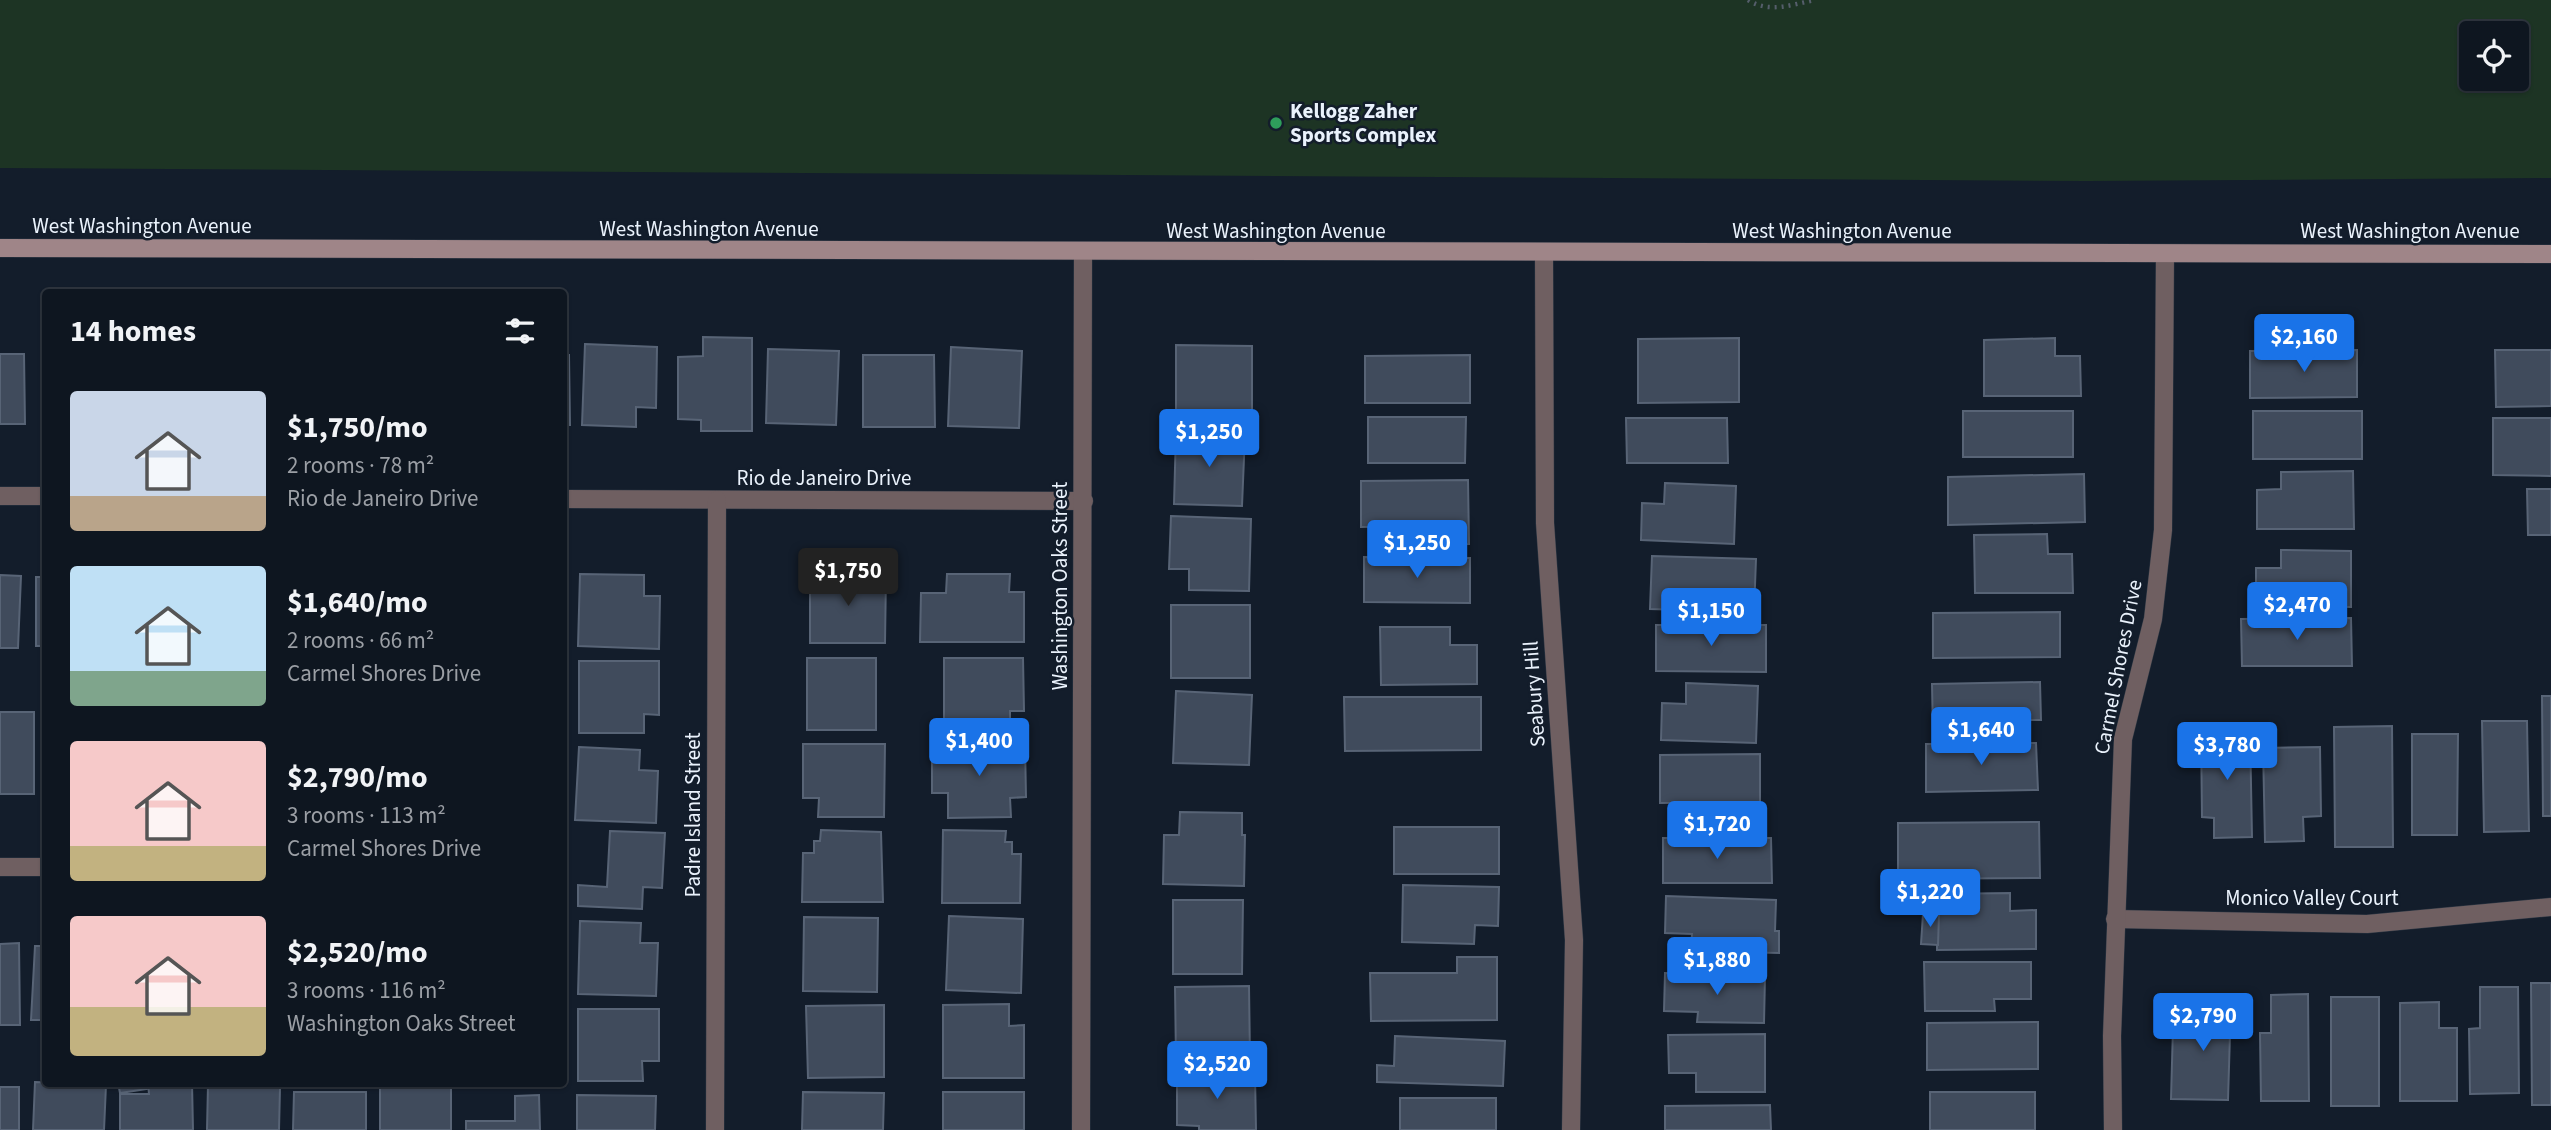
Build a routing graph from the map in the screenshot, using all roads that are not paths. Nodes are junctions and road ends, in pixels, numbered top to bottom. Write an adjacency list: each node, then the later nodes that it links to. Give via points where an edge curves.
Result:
1 (0, 248): 2 (main road, West Washington Avenue)
2 (1083, 253): 3 (main road, West Washington Avenue); 10 (street, Washington Oaks Street)
3 (1544, 254): 4 (main road, West Washington Avenue); 17 (street, Seabury Hill, via 1545,523 1574,940)
4 (2165, 254): 5 (main road, West Washington Avenue); 14 (street, Carmel Shores Drive, via 2163,530 2153,619 2123,739)
5 (2551, 254)
6 (0, 496): 7 (street)
7 (42, 496)
8 (567, 499): 9 (street, Rio de Janeiro Drive)
9 (717, 500): 10 (street, Rio de Janeiro Drive); 15 (street, Padre Island Street)
10 (1084, 501): 16 (street, Washington Oaks Street)
11 (0, 867): 12 (street)
12 (42, 867)
13 (2551, 907): 14 (street, Monico Valley Court, via 2367,924)
14 (2115, 919): 18 (street, Carmel Shores Drive)
15 (715, 1130)
16 (1081, 1130)
17 (1571, 1130)
18 (2113, 1130)

